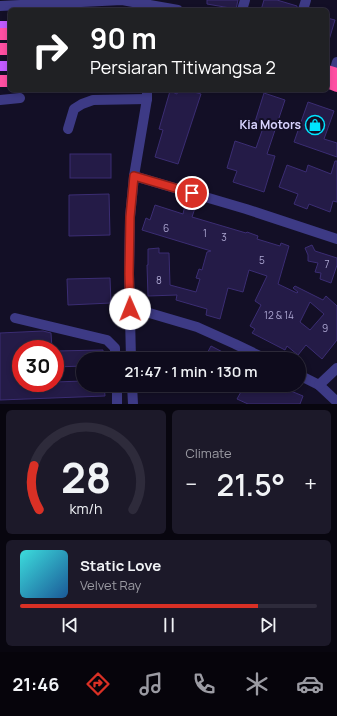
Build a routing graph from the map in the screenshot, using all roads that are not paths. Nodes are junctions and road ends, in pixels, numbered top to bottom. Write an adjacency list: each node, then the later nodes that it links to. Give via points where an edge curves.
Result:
1 (148, 5): 2 (street, via 122,0); 3 (street)
2 (0, 6)
3 (166, 8)
4 (147, 95): 7 (street, via 93,100 82,104 74,109); 8 (street)
5 (20, 98): 6 (street)
6 (0, 100)
7 (68, 129)
8 (134, 176): 9 (street); 10 (street, via 130,217)
9 (337, 239)
10 (130, 309): 13 (street); 14 (street, via 197,328)
11 (15, 318): 12 (street, via 107,340 115,348)
12 (115, 352)
13 (132, 352)
14 (252, 352)
15 (337, 368): 17 (street)
16 (306, 378): 17 (street)
17 (319, 385): 20 (street)
18 (117, 392): 21 (street)
19 (132, 392): 22 (street)
20 (337, 402)
21 (116, 404)
22 (133, 404)

